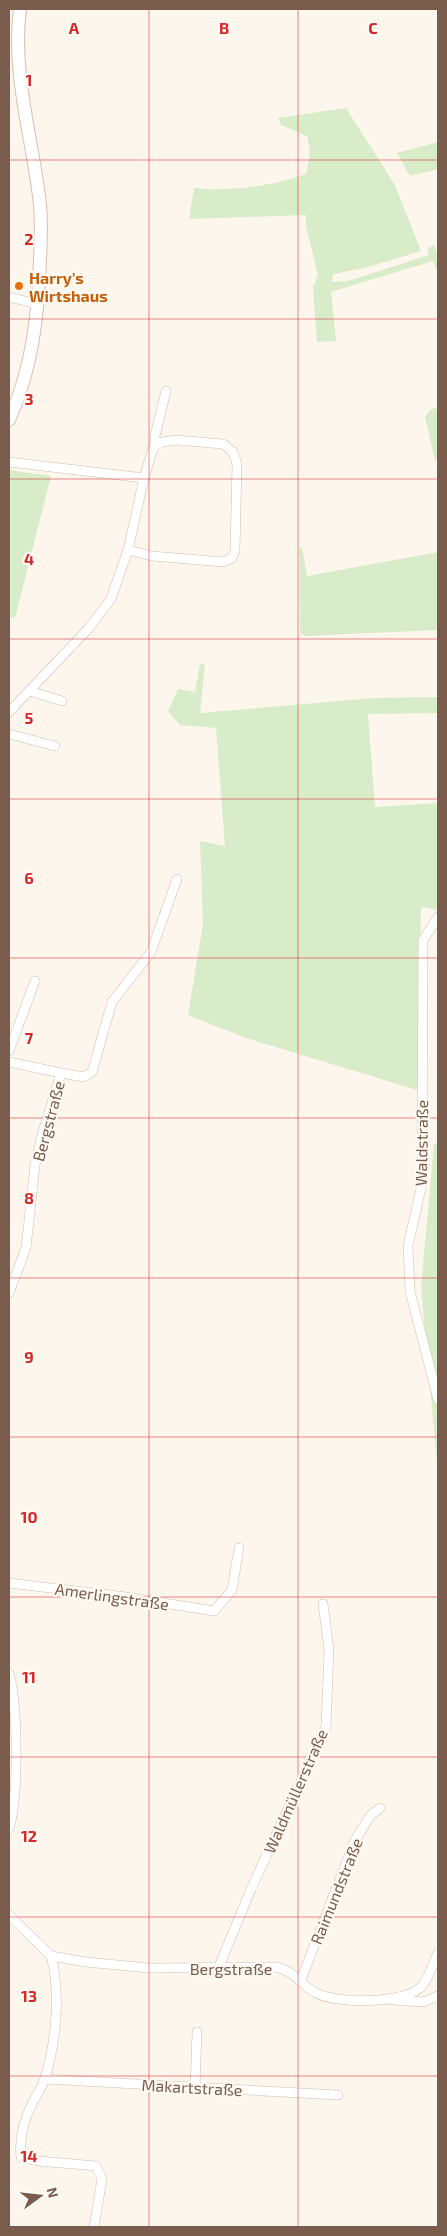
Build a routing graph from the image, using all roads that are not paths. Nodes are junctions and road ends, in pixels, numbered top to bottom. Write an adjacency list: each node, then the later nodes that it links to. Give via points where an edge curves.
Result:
1 (20, 9): 3 (main road, via 20,66 40,207)
2 (9, 298): 3 (street)
3 (38, 304): 5 (main road, via 28,368)
4 (166, 391): 6 (street)
5 (9, 420)
6 (155, 446): 8 (street); 9 (street, via 176,440 223,444 233,452 237,464 234,554 224,562 152,556)
7 (9, 462): 8 (street)
8 (144, 478): 9 (street)
9 (128, 550): 10 (street, via 111,599 88,629)
10 (30, 691): 11 (street); 12 (street)
11 (62, 701)
12 (9, 712)
13 (9, 734): 14 (street)
14 (55, 746)
15 (177, 879): 20 (street, Bergstraße, via 151,952 112,1002 92,1072 84,1078)
16 (438, 917): 22 (street, Waldstraße, via 423,940 422,1184 408,1246 410,1291)
17 (35, 981): 18 (street)
18 (9, 1051)
19 (9, 1062): 20 (street)
20 (61, 1073): 21 (street, Bergstraße, via 38,1150 26,1248)
21 (9, 1293)
22 (438, 1399)
23 (239, 1548): 24 (street, Amerlingstraße, via 232,1590 214,1611)
24 (9, 1583)
25 (323, 1604): 32 (street, Waldmüllerstraße, via 329,1650 326,1727)
26 (9, 1673): 28 (street, via 13,1697 15,1778)
27 (380, 1808): 33 (street, Raimundstraße, via 371,1815 355,1840)
28 (9, 1828)
29 (9, 1915): 31 (street)
30 (438, 1952): 35 (street, Bergstraße, via 420,1988)
31 (52, 1956): 32 (street, Bergstraße, via 141,1968); 37 (street, via 55,2024)
32 (218, 1969): 33 (street, Bergstraße, via 275,1967 292,1973)
33 (300, 1980): 35 (street, Bergstraße, via 325,1997)
34 (438, 1996): 35 (street, via 423,2002)
35 (387, 2000)
36 (197, 2032): 38 (street)
37 (45, 2079): 38 (street, Makartstraße); 40 (street, via 31,2105 19,2140 21,2157 96,2166 102,2179)
38 (195, 2088): 39 (street, Makartstraße)
39 (338, 2095)
40 (94, 2227)

